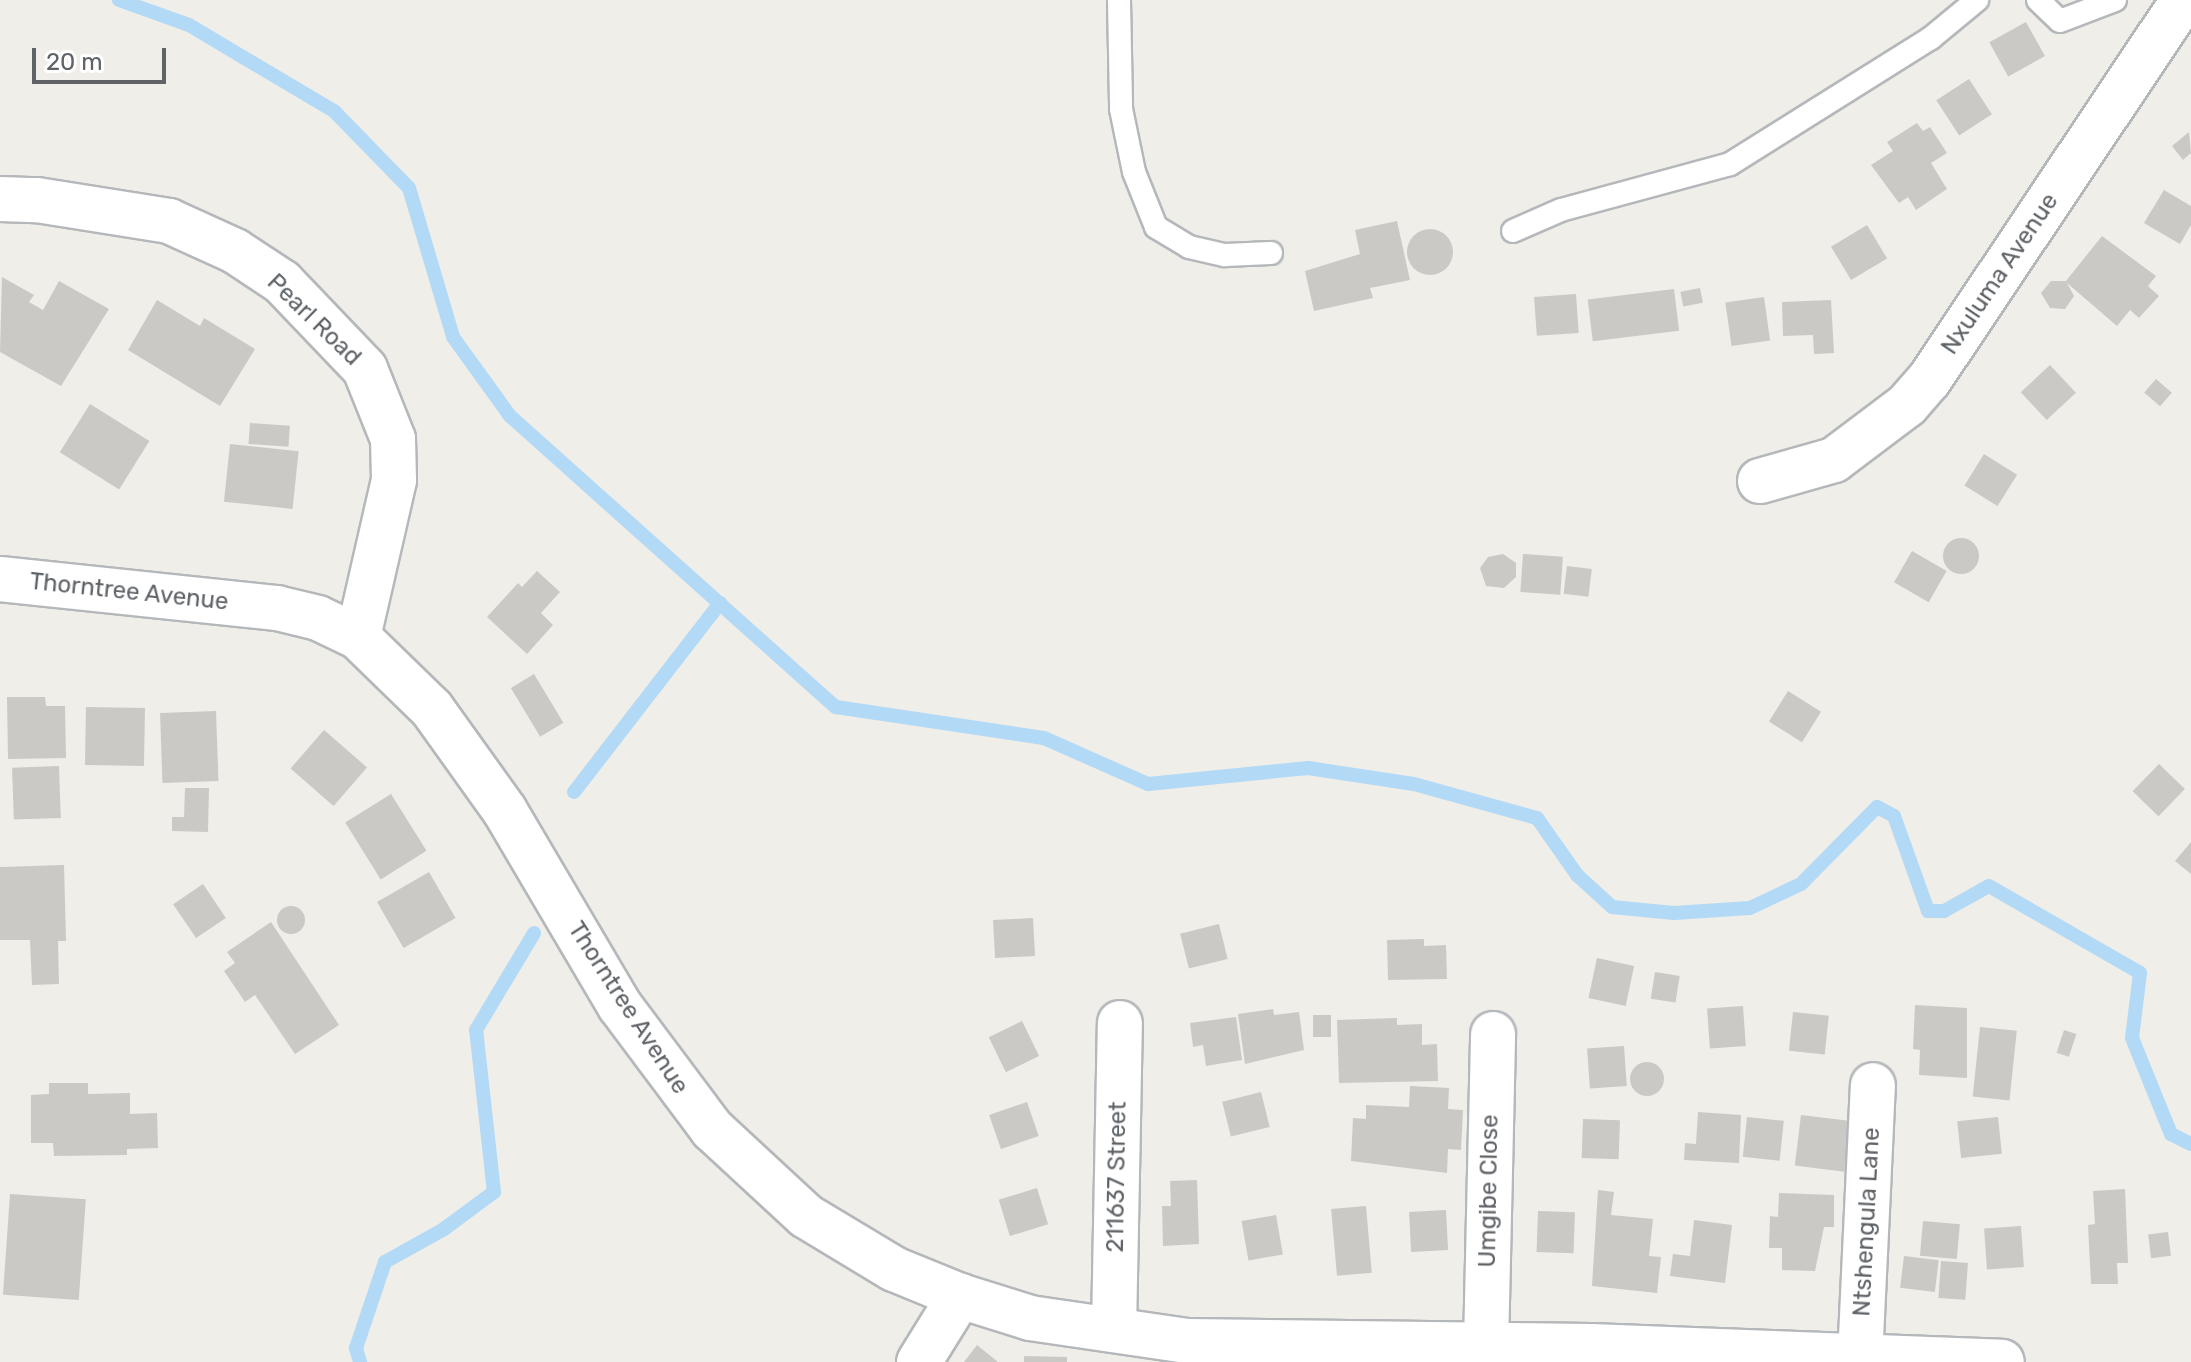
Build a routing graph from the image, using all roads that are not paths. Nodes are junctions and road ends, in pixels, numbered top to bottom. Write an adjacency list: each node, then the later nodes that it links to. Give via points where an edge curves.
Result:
1 (1119, 0): 8 (lane, via 1121,109 1143,205 1156,227 1189,247 1225,255)
2 (1977, 0): 7 (lane, via 1931,38 1730,164 1561,210)
3 (2038, 0): 4 (lane, via 2060,21)
4 (2115, 0)
5 (2183, 0): 9 (street, Nxuluma Avenue, via 1929,380 1907,405 1834,460)
6 (0, 199): 11 (street, Pearl Road, via 169,221 235,251 282,282 365,369 393,439 394,480)
7 (1513, 231)
8 (1271, 253)
9 (1760, 481)
10 (0, 579): 11 (street, Thorntree Avenue, via 277,608 318,618)
11 (358, 637): 15 (street, Thorntree Avenue, via 432,709 505,811 620,1006 712,1129 806,1216 894,1269)
12 (1120, 1023): 16 (street, 211637 Street)
13 (1493, 1034): 17 (street, Umgibe Close)
14 (1873, 1085): 18 (street, Ntshengula Lane)
15 (960, 1296): 16 (street, Thorntree Avenue, via 1030,1318); 19 (street)
16 (1114, 1330): 17 (street, Thorntree Avenue, via 1187,1341)
17 (1486, 1347): 18 (street, Thorntree Avenue, via 1591,1346)
18 (1860, 1359): 20 (street, Thorntree Avenue)
19 (919, 1362)
20 (2002, 1362)

